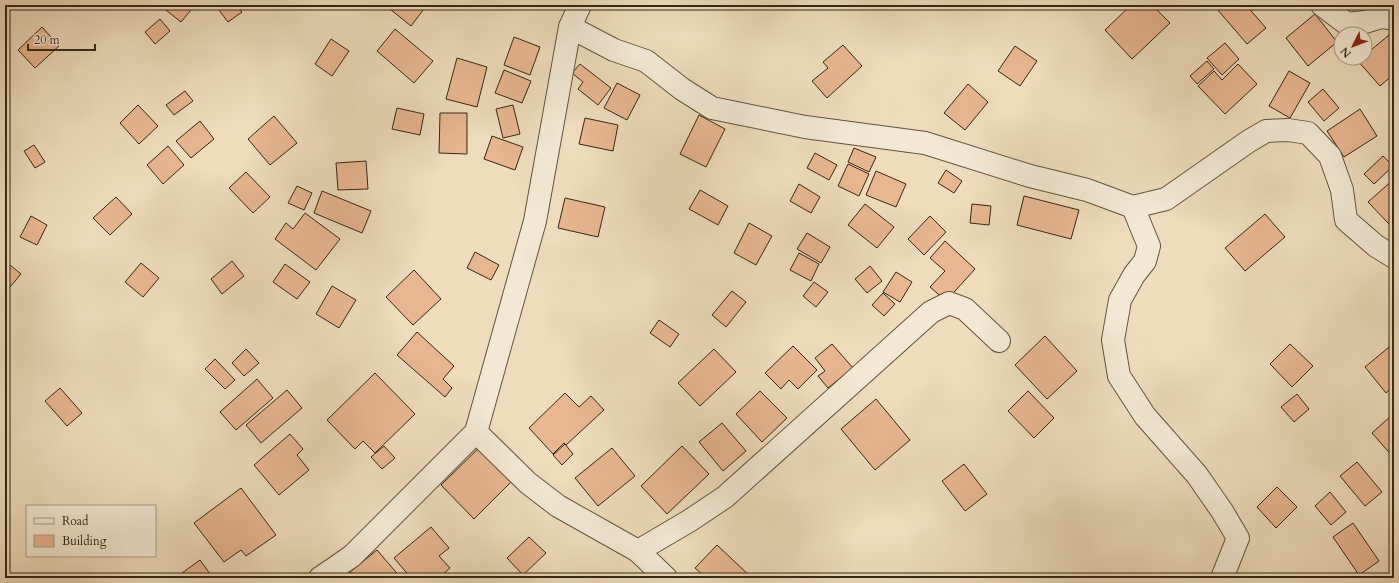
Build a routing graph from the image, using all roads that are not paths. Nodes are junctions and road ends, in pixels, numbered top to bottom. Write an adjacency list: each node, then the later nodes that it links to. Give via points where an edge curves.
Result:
1 (580, 5): 4 (street)
2 (1322, 5): 3 (street, via 1347,24 1381,17)
3 (1394, 19)
4 (570, 27): 5 (street, via 614,50 646,61 712,108 805,128 925,143); 8 (street, via 535,221)
5 (1133, 206): 6 (street, via 1166,199 1266,131 1288,130 1308,133 1330,156 1342,190 1346,220 1376,246); 12 (street, via 1149,246 1145,261 1120,300 1113,340 1119,376 1145,416 1197,476 1238,538)
6 (1394, 257)
7 (999, 342): 9 (street, via 965,310 949,303 931,312 725,497)
8 (476, 432): 9 (street, via 528,483 558,506); 10 (street, via 352,556)
9 (638, 551): 11 (street)
10 (320, 578)
11 (666, 578)
12 (1222, 578)

